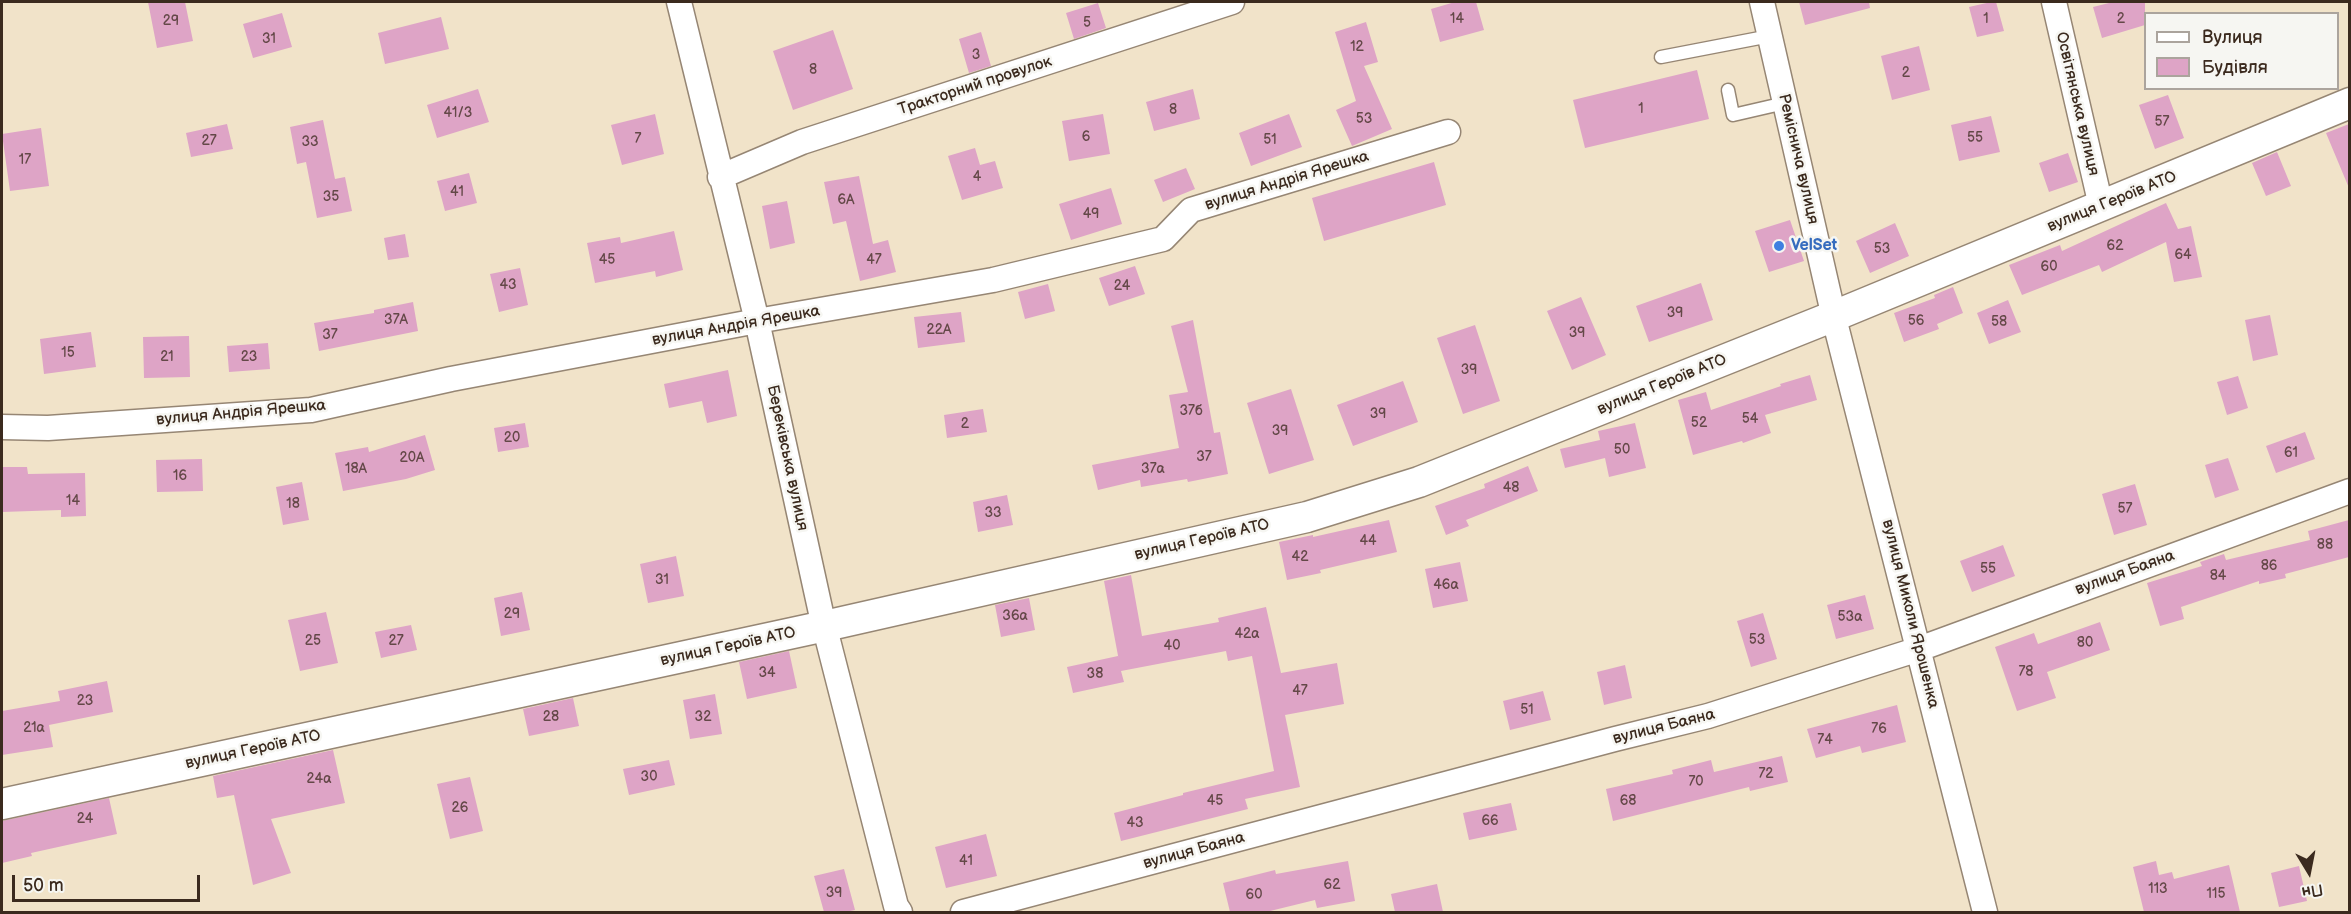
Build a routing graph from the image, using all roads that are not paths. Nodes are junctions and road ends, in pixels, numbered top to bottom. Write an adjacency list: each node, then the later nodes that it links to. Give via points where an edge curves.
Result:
1 (679, 2): 11 (street, Береківська вулиця)
2 (1232, 2): 11 (street, Тракторний провулок, via 802,142)
3 (1762, 2): 5 (street, Реміснича вулиця)
4 (2054, 2): 12 (street, Освітянська вулиця)
5 (1770, 36): 6 (lane); 8 (street, Реміснича вулиця)
6 (1661, 57)
7 (1728, 90): 8 (lane, via 1733,115)
8 (1785, 103): 13 (street, Реміснича вулиця)
9 (2349, 103): 12 (street, вулиця Героїв АТО)
10 (1448, 132): 14 (street, вулиця Андрія Ярешка, via 1191,210 1163,239 993,280)
11 (720, 177): 14 (street, Береківська вулиця)
12 (2101, 206): 13 (street, вулиця Героїв АТО)
13 (1834, 316): 17 (street, вулиця Героїв АТО, via 1419,482 1307,517); 18 (street, вулиця Миколи Ярошенка)
14 (757, 321): 15 (street, вулиця Андрія Ярешка, via 451,379 311,410 48,428); 17 (street, Береківська вулиця)
15 (2, 427)
16 (2349, 491): 18 (street, вулиця Баяна)
17 (825, 626): 19 (street, вулиця Героїв АТО); 20 (street, Береківська вулиця)
18 (1919, 649): 21 (street, вулиця Баяна, via 1708,716); 22 (street, вулиця Миколи Ярошенка)
19 (2, 804)
20 (900, 912)
21 (963, 912)
22 (1985, 912)

